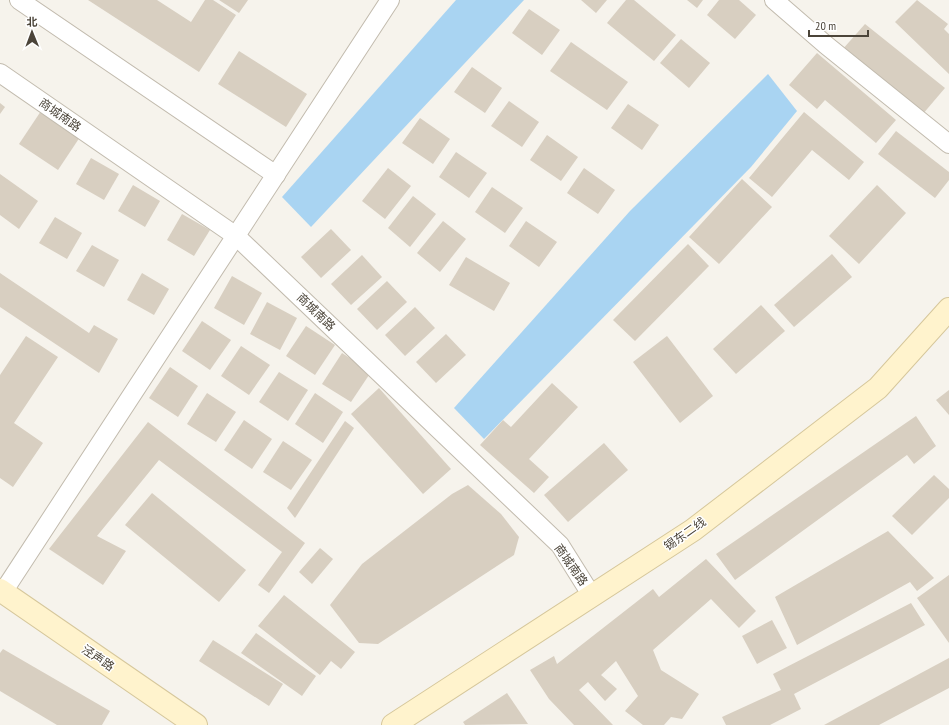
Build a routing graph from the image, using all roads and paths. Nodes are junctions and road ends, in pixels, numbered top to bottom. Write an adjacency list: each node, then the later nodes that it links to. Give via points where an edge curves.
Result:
1 (19, 0): 6 (street)
2 (390, 0): 6 (street)
3 (774, 0): 5 (street)
4 (0, 73): 7 (street, 商城南路)
5 (949, 144)
6 (276, 175): 7 (street)
7 (236, 236): 9 (street); 10 (street, 商城南路, via 560,545)
8 (949, 309): 10 (main road, 锡东二线, via 878,388 693,530)
9 (2, 591): 11 (main road, 泾声路)
10 (592, 596): 12 (main road, 锡东二线)
11 (196, 725)
12 (393, 725)

